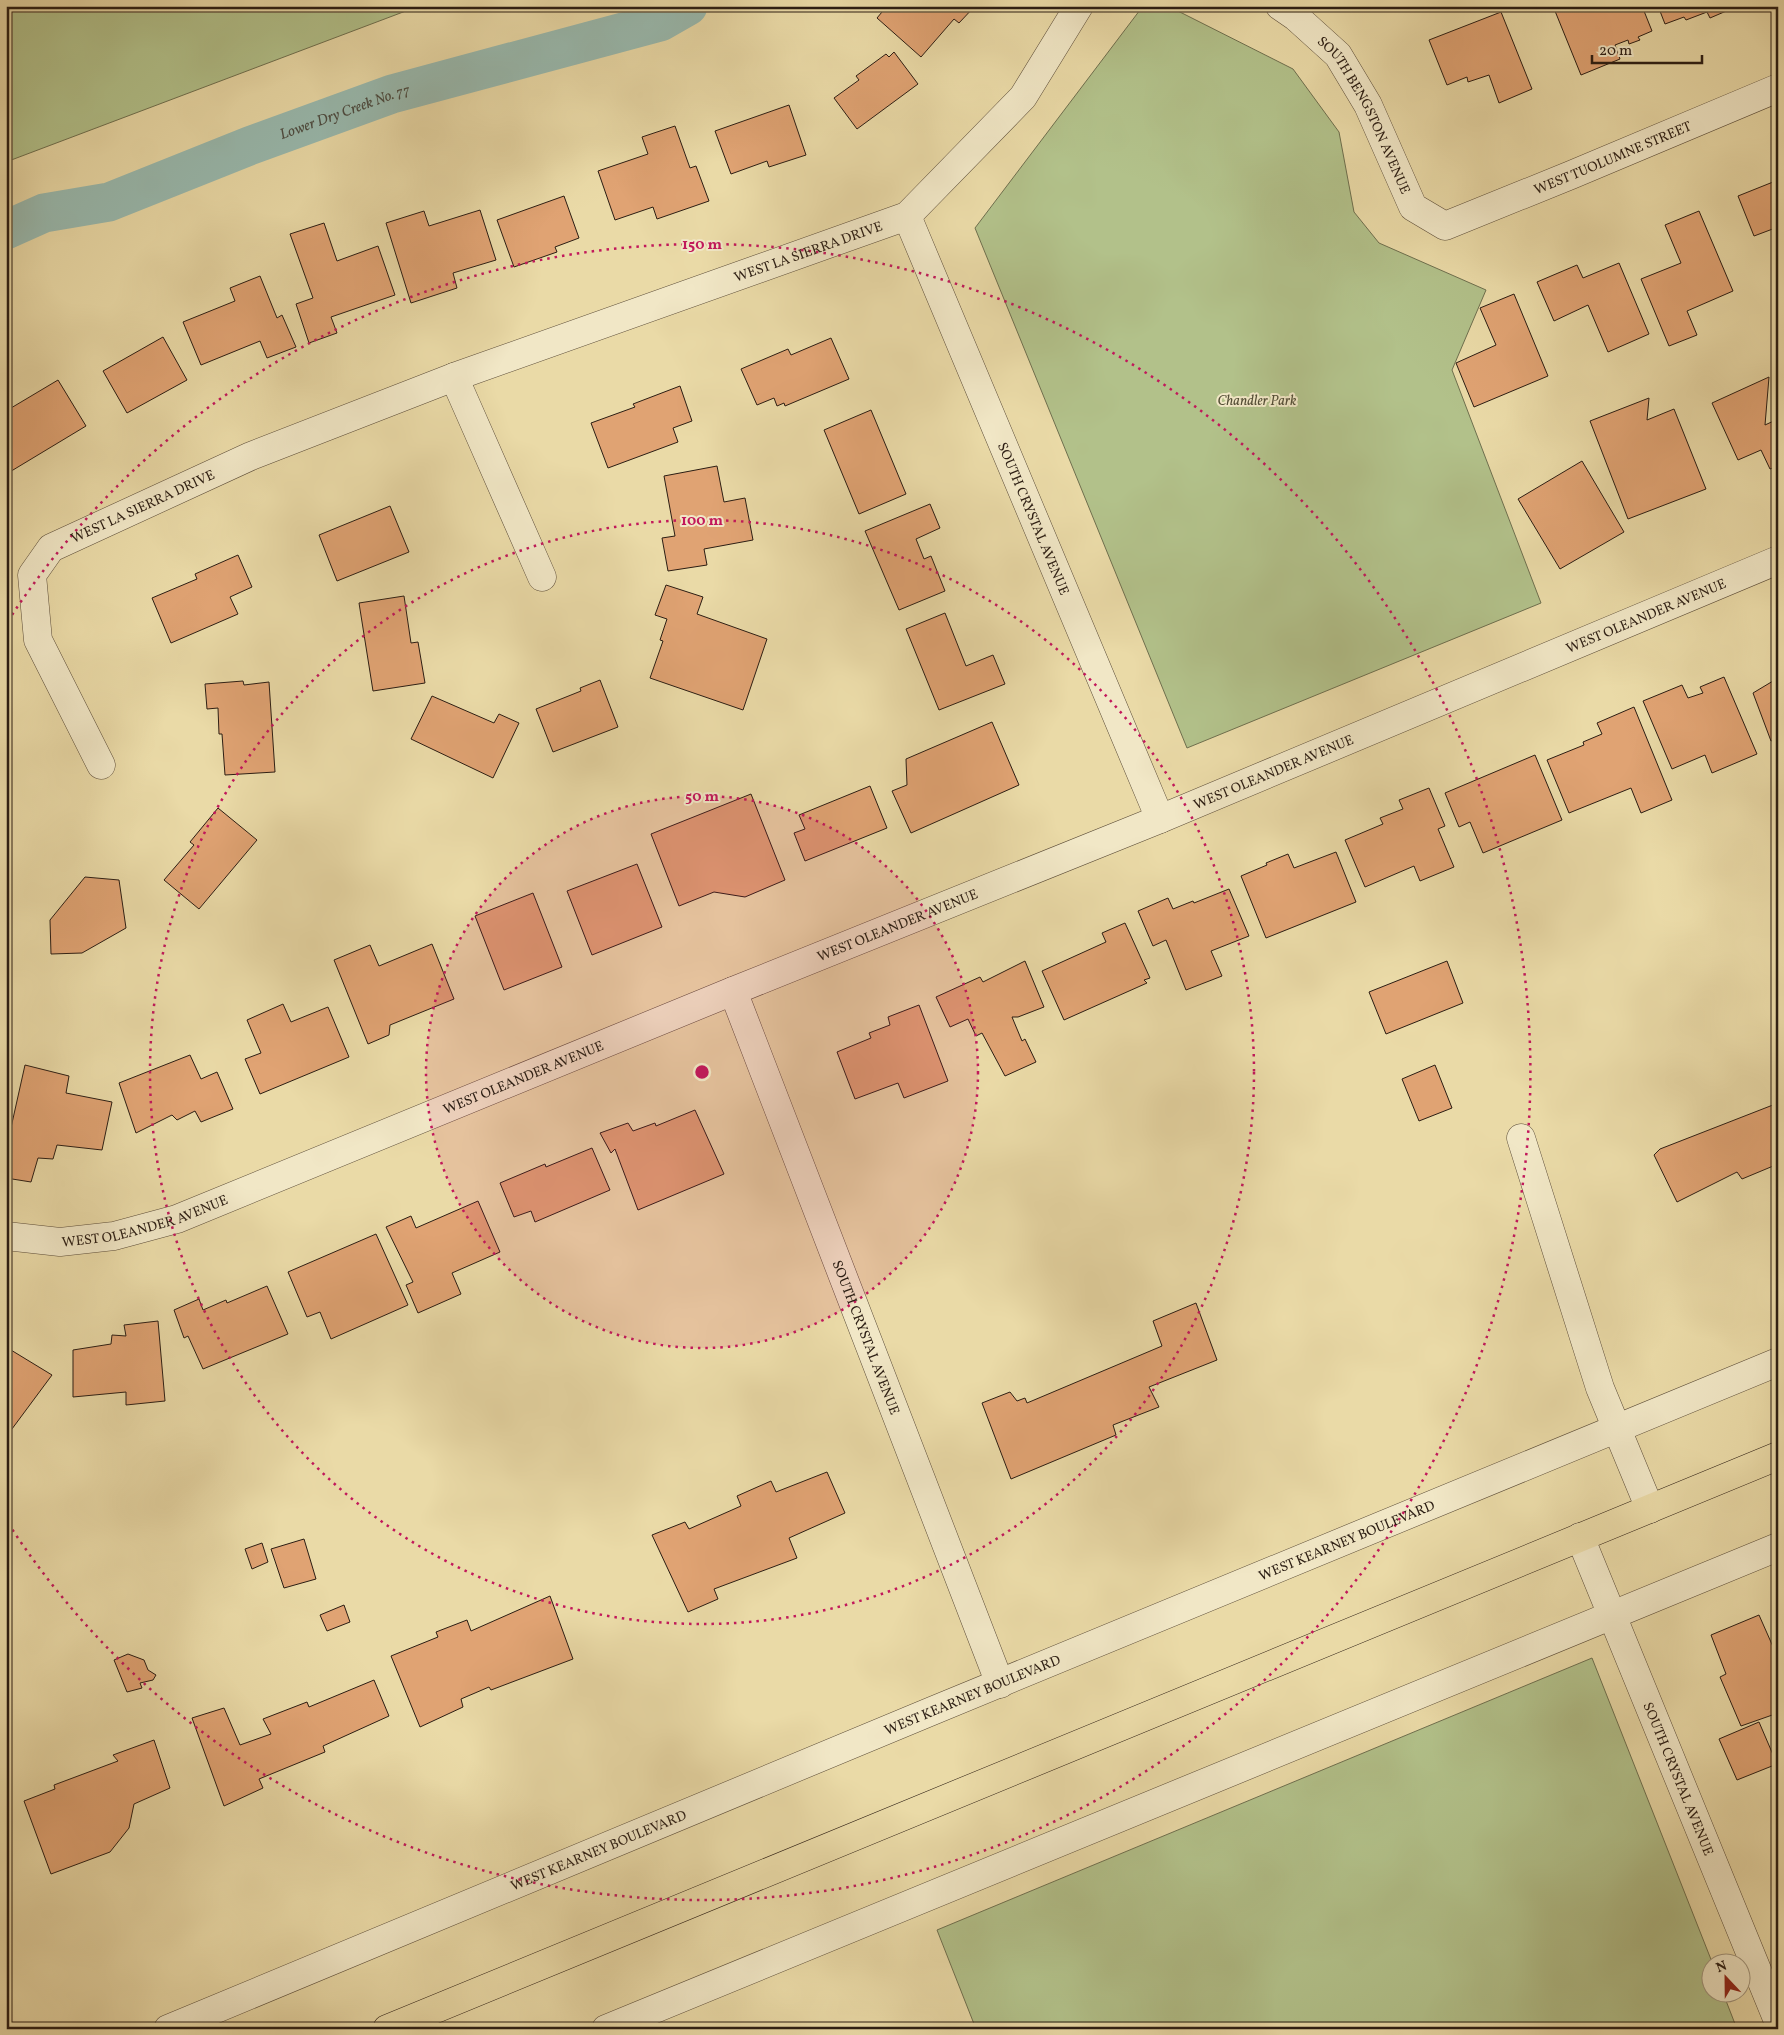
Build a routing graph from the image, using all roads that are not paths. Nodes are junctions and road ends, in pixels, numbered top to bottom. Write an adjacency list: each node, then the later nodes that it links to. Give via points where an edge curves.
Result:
1 (1079, 6): 4 (street, WEST LA SIERRA DRIVE, via 1023,97)
2 (1280, 6): 5 (street, SOUTH BENGSTON AVENUE, via 1338,55 1368,105 1413,207)
3 (1778, 88): 5 (street, WEST TUOLUMNE STREET)
4 (907, 216): 6 (street, WEST LA SIERRA DRIVE); 10 (street, SOUTH CRYSTAL AVENUE)
5 (1446, 226)
6 (454, 378): 8 (street); 9 (street, WEST LA SIERRA DRIVE, via 251,456 51,548 32,575 38,640)
7 (1778, 560): 10 (street, WEST OLEANDER AVENUE)
8 (542, 577)
9 (101, 765)
10 (1160, 819): 11 (street, WEST OLEANDER AVENUE)
11 (733, 991): 13 (street, WEST OLEANDER AVENUE, via 176,1219 114,1236 60,1242); 21 (street, SOUTH CRYSTAL AVENUE)
12 (1521, 1138): 15 (street)
13 (6, 1236)
14 (1778, 1362): 15 (street, WEST KEARNEY BOULEVARD)
15 (1615, 1429): 17 (street); 21 (street, WEST KEARNEY BOULEVARD)
16 (1778, 1456): 17 (main road)
17 (1650, 1509): 18 (main road)
18 (1580, 1537): 20 (street, SOUTH CRYSTAL AVENUE); 24 (main road)
19 (1778, 1547): 20 (street)
20 (1612, 1616): 22 (street, SOUTH CRYSTAL AVENUE); 25 (street)
21 (1000, 1684): 23 (street, WEST KEARNEY BOULEVARD)
22 (1778, 2022)
23 (168, 2029)
24 (387, 2029)
25 (606, 2029)

